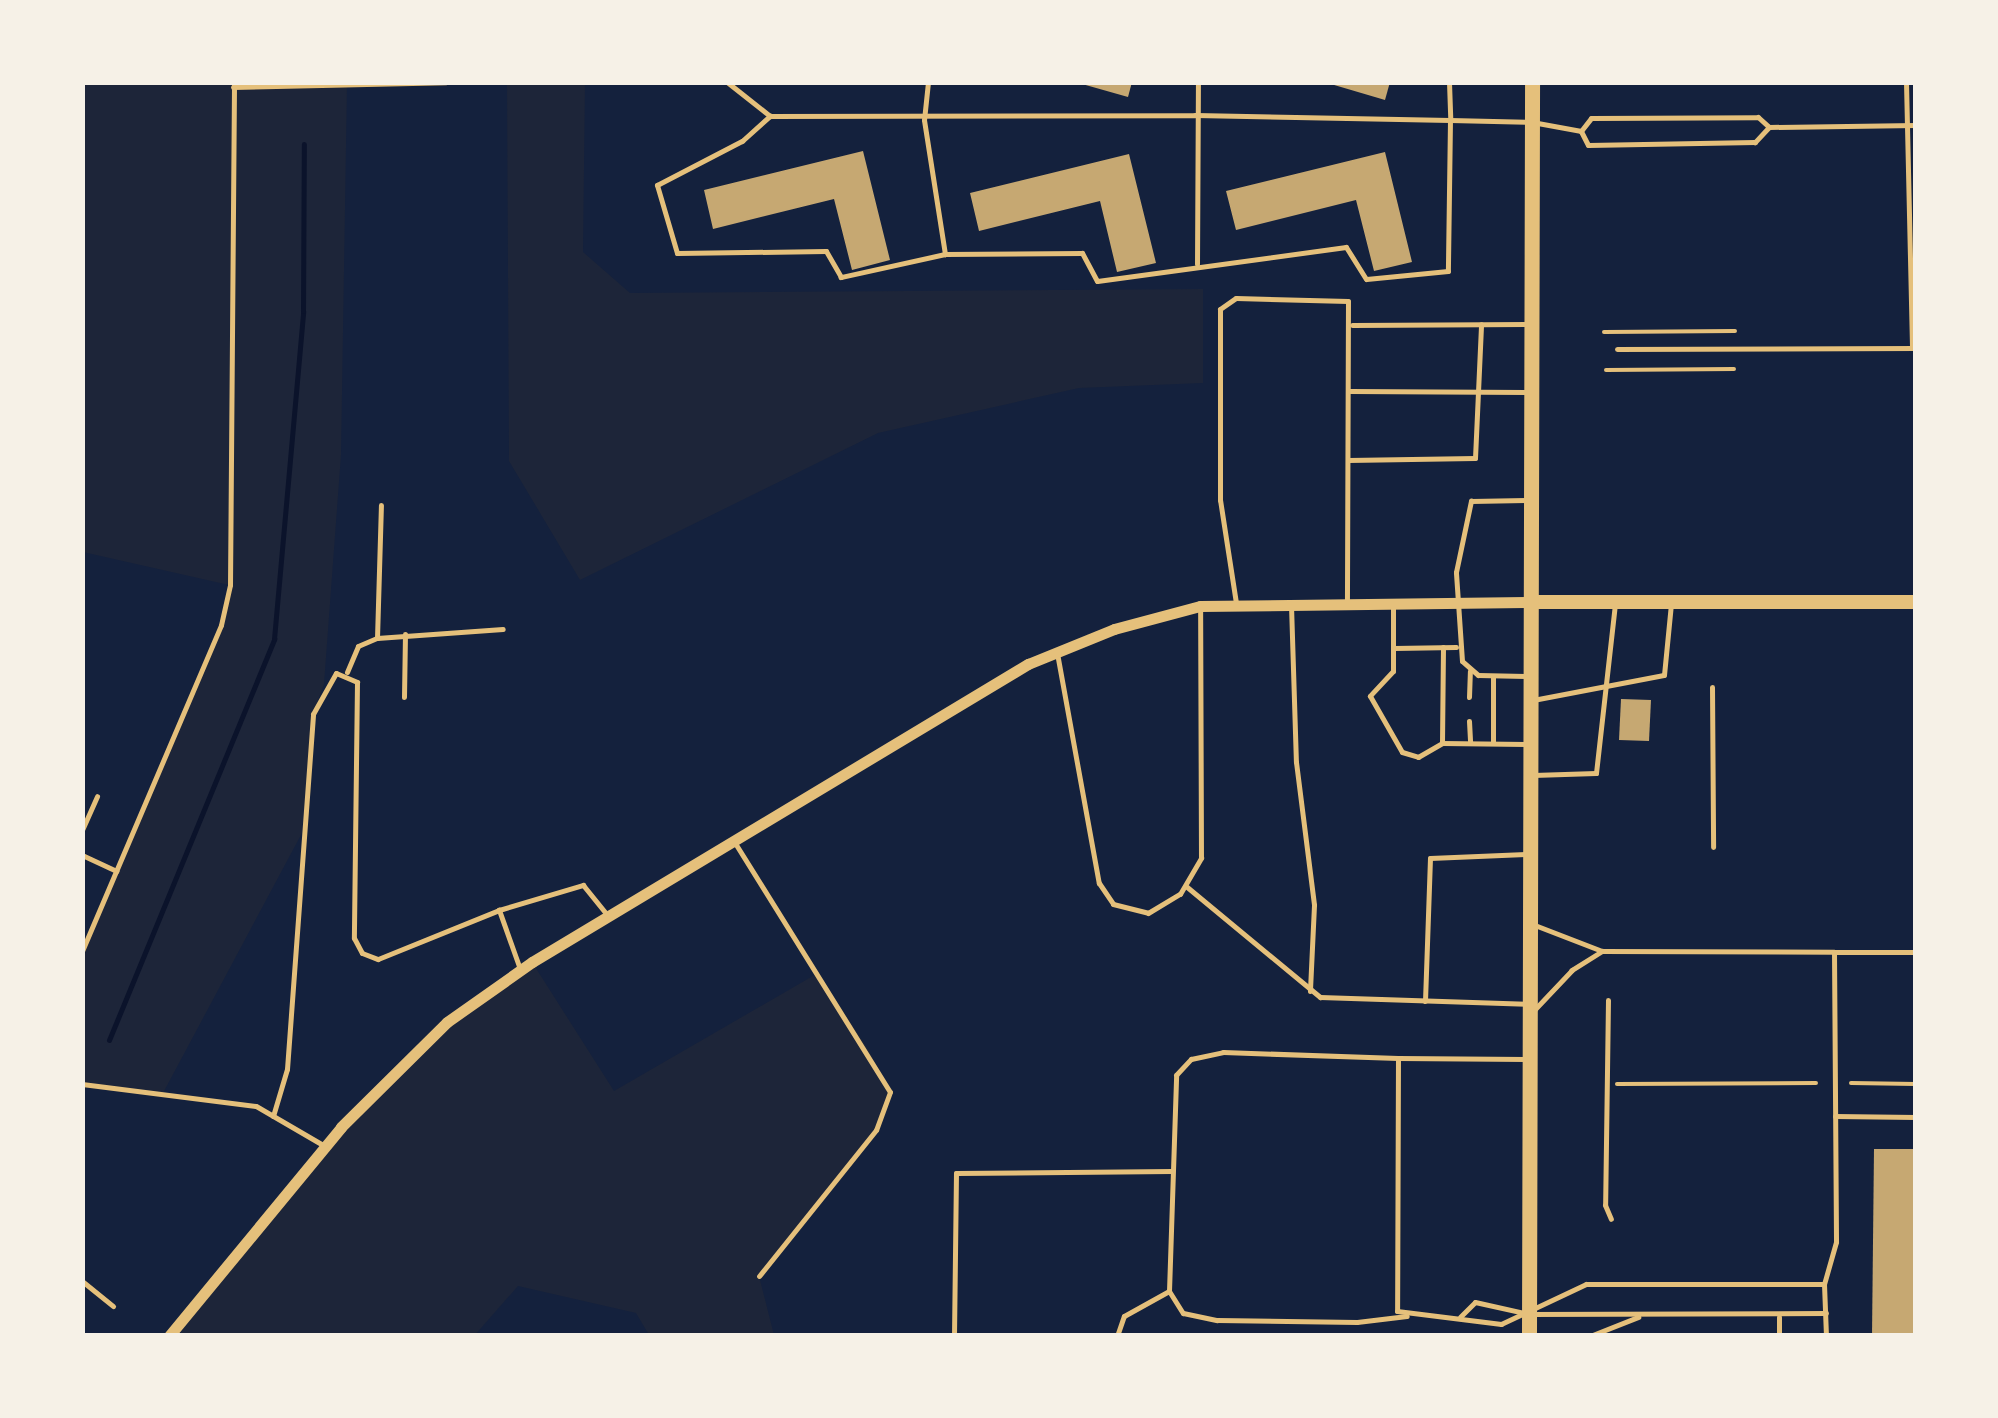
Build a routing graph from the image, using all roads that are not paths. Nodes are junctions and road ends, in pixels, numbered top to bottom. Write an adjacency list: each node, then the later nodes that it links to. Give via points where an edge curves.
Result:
1 (446, 82): 8 (lane)
2 (727, 82): 11 (lane)
3 (928, 82): 12 (lane)
4 (1198, 82): 10 (lane)
5 (1449, 82): 13 (lane)
6 (1532, 82): 14 (main road)
7 (1906, 82): 16 (lane)
8 (293, 84): 9 (lane)
9 (234, 85): 70 (lane, via 230,585 220,625)
10 (1195, 114): 12 (lane); 13 (lane); 20 (lane)
11 (770, 116): 12 (lane); 19 (lane, via 742,141 657,185 676,254 826,251 840,277)
12 (924, 120): 19 (lane)
13 (1450, 120): 14 (lane); 20 (lane, via 1448,271 1366,279 1346,247)
14 (1532, 122): 18 (lane); 22 (main road)
15 (1916, 125): 16 (lane)
16 (1907, 126): 17 (lane); 24 (lane)
17 (1768, 127): 18 (lane, via 1758,118 1591,118); 18 (lane, via 1756,142 1588,145)
18 (1581, 131)
19 (944, 254): 20 (lane, via 1082,253 1096,281)
20 (1197, 265)
21 (1481, 324): 22 (lane); 23 (lane); 27 (lane)
22 (1531, 324): 28 (main road)
23 (1352, 325): 26 (lane); 40 (lane, via 1348,301 1334,298 1236,298 1220,310 1220,500)
24 (1914, 348): 25 (lane)
25 (1617, 349)
26 (1350, 391): 27 (lane); 29 (lane)
27 (1482, 391): 28 (lane); 29 (lane, via 1475,458)
28 (1531, 392): 30 (main road)
29 (1348, 460): 33 (lane)
30 (1530, 500): 35 (lane, via 1470,501); 36 (main road)
31 (380, 505): 44 (lane)
32 (1291, 601): 33 (street); 40 (street); 80 (lane, via 1296,762 1314,905)
33 (1347, 601): 34 (street)
34 (1394, 601): 35 (street); 47 (lane)
35 (1456, 601): 36 (street); 46 (lane)
36 (1530, 602): 37 (main road); 52 (main road)
37 (1615, 602): 38 (main road); 53 (lane)
38 (1671, 602): 39 (main road); 53 (lane, via 1664,675)
39 (1916, 602)
40 (1236, 603): 41 (street)
41 (1200, 606): 48 (street); 71 (lane, via 1200,858)
42 (503, 629): 43 (lane)
43 (405, 634): 44 (lane); 55 (lane)
44 (377, 638): 50 (lane, via 358,646)
45 (1443, 647): 46 (lane); 47 (lane); 59 (lane)
46 (1456, 647): 49 (lane)
47 (1394, 648): 59 (lane, via 1393,671 1372,689 1372,703 1410,756)
48 (1057, 651): 66 (street); 71 (lane, via 1099,883 1113,904 1135,913 1148,912)
49 (1470, 671): 51 (lane); 56 (lane)
50 (347, 672): 72 (lane, via 358,682 354,938 362,953 378,959); 87 (lane, via 324,684 313,714 287,1069)
51 (1493, 676): 52 (lane); 61 (lane)
52 (1530, 676): 57 (main road)
53 (1603, 688): 57 (lane); 63 (lane, via 1596,773)
54 (1712, 688): 67 (lane)
55 (404, 697)
56 (1469, 698)
57 (1530, 700): 62 (main road)
58 (1469, 721): 60 (lane)
59 (1442, 743): 60 (lane)
60 (1470, 744): 61 (lane)
61 (1492, 744): 62 (lane)
62 (1530, 744): 63 (main road)
63 (1530, 774): 68 (main road)
64 (97, 796): 65 (lane)
65 (82, 830)
66 (733, 840): 73 (street); 93 (lane, via 890,1092 876,1130)
67 (1712, 847)
68 (1530, 854): 74 (main road); 82 (lane, via 1430,858)
69 (82, 855): 70 (lane)
70 (116, 871): 76 (lane)
71 (1186, 887): 80 (lane)
72 (499, 910): 73 (lane, via 583,884); 79 (lane)
73 (608, 916): 79 (street)
74 (1530, 923): 75 (lane); 83 (main road)
75 (1602, 950): 77 (lane); 83 (lane)
76 (82, 952)
77 (1834, 952): 78 (lane); 88 (lane)
78 (1916, 952)
79 (520, 969): 90 (street, via 420,1046)
80 (1310, 991): 82 (lane, via 1320,997)
81 (1608, 1000): 92 (lane)
82 (1425, 1001): 83 (lane)
83 (1530, 1010): 85 (main road)
84 (1398, 1058): 85 (lane); 91 (lane, via 1223,1052 1191,1060 1176,1075); 100 (lane, via 1394,1304)
85 (1530, 1059): 98 (main road)
86 (82, 1084): 87 (lane, via 256,1106)
87 (273, 1116): 90 (lane)
88 (1835, 1116): 89 (lane); 95 (lane, via 1836,1242)
89 (1916, 1116)
90 (325, 1147): 104 (street)
91 (1172, 1171): 96 (lane); 105 (lane, via 956,1174)
92 (1610, 1220)
93 (759, 1276)
94 (82, 1281): 97 (lane)
95 (1824, 1284): 98 (lane, via 1586,1284 1555,1294); 99 (lane)
96 (1170, 1291): 100 (lane, via 1183,1314 1217,1320 1357,1322); 106 (lane, via 1124,1316)
97 (113, 1306)
98 (1529, 1314): 101 (lane); 102 (lane, via 1476,1325); 102 (lane, via 1475,1302); 107 (main road)
99 (1826, 1314): 103 (lane); 110 (lane)
100 (1410, 1315): 102 (lane)
101 (1644, 1315): 103 (lane); 108 (lane)
102 (1460, 1316)
103 (1779, 1316): 109 (lane)
104 (169, 1336)
105 (954, 1336)
106 (1117, 1336)
107 (1529, 1336)
108 (1590, 1336)
109 (1779, 1336)
110 (1826, 1336)

